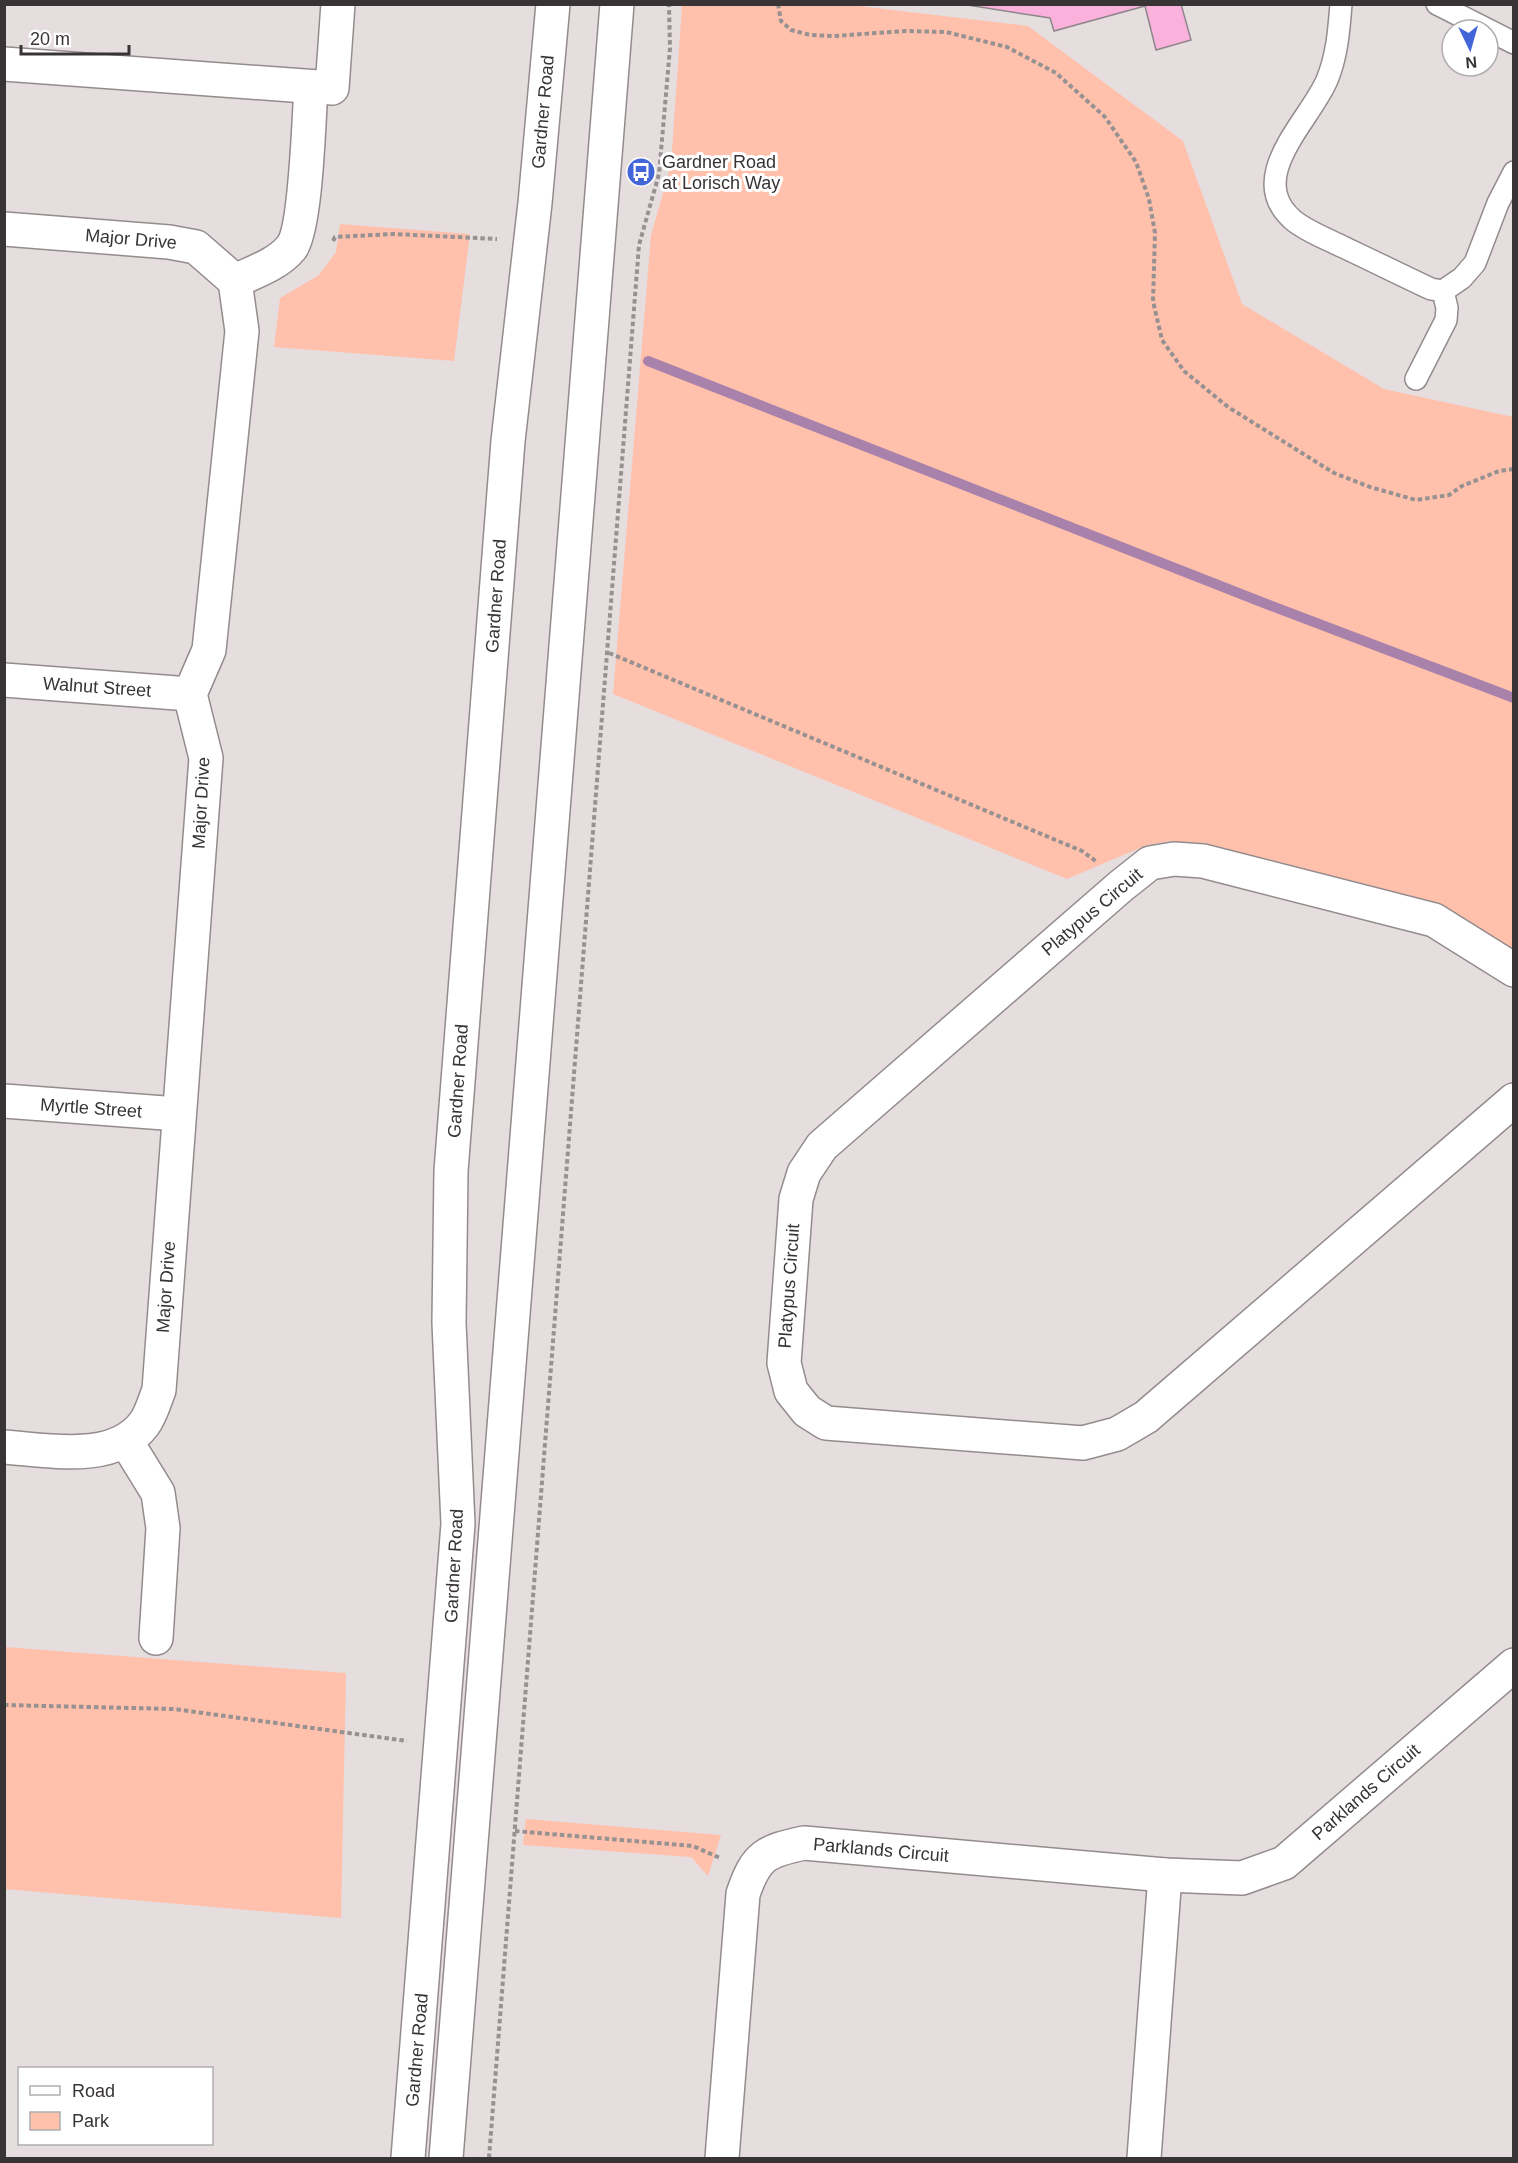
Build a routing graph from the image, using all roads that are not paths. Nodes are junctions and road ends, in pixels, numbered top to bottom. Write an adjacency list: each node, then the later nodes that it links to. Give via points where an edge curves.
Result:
1 (338, 4): 8 (street, via 332,88)
2 (617, 4): 26 (street, Gardner Road)
3 (1341, 4): 12 (lane, via 1335,56 1326,81 1277,166 1276,198 1294,221 1315,233 1431,289)
4 (1437, 4): 6 (lane)
5 (550, 12): 25 (street, Gardner Road, via 535,202 508,441 451,1171 449,1323 458,1524)
6 (1514, 43)
7 (4, 64): 8 (street)
8 (311, 87): 11 (street, via 301,222 292,247 268,266)
9 (1514, 172): 12 (lane, via 1475,263)
10 (4, 228): 11 (street, Major Drive, via 196,247)
11 (235, 281): 15 (street, via 242,331 209,650)
12 (1443, 291): 13 (lane, via 1446,320)
13 (1416, 379)
14 (4, 680): 15 (street, Walnut Street)
15 (190, 694): 19 (street, Major Drive, via 206,758)
16 (1514, 970): 17 (street, Platypus Circuit, via 1434,920 1203,861 1174,859 1150,863 822,1146 804,1173 796,1199 784,1363 791,1391 807,1411 826,1423 1083,1443 1117,1434 1146,1417)
17 (1514, 1100)
18 (4, 1101): 19 (street, Myrtle Street)
19 (178, 1114): 20 (street, Major Drive, via 159,1390 145,1423)
20 (126, 1441): 21 (street, Major Drive, via 87,1453); 22 (street, via 159,1494 163,1528)
21 (4, 1447)
22 (156, 1638)
23 (1514, 1665): 24 (street, Parklands Circuit, via 1284,1863 1242,1878)
24 (1165, 1875): 27 (street, Parklands Circuit, via 804,1843 773,1849 756,1864 743,1894); 28 (street)
25 (408, 2158)
26 (446, 2158)
27 (722, 2158)
28 (1144, 2158)

